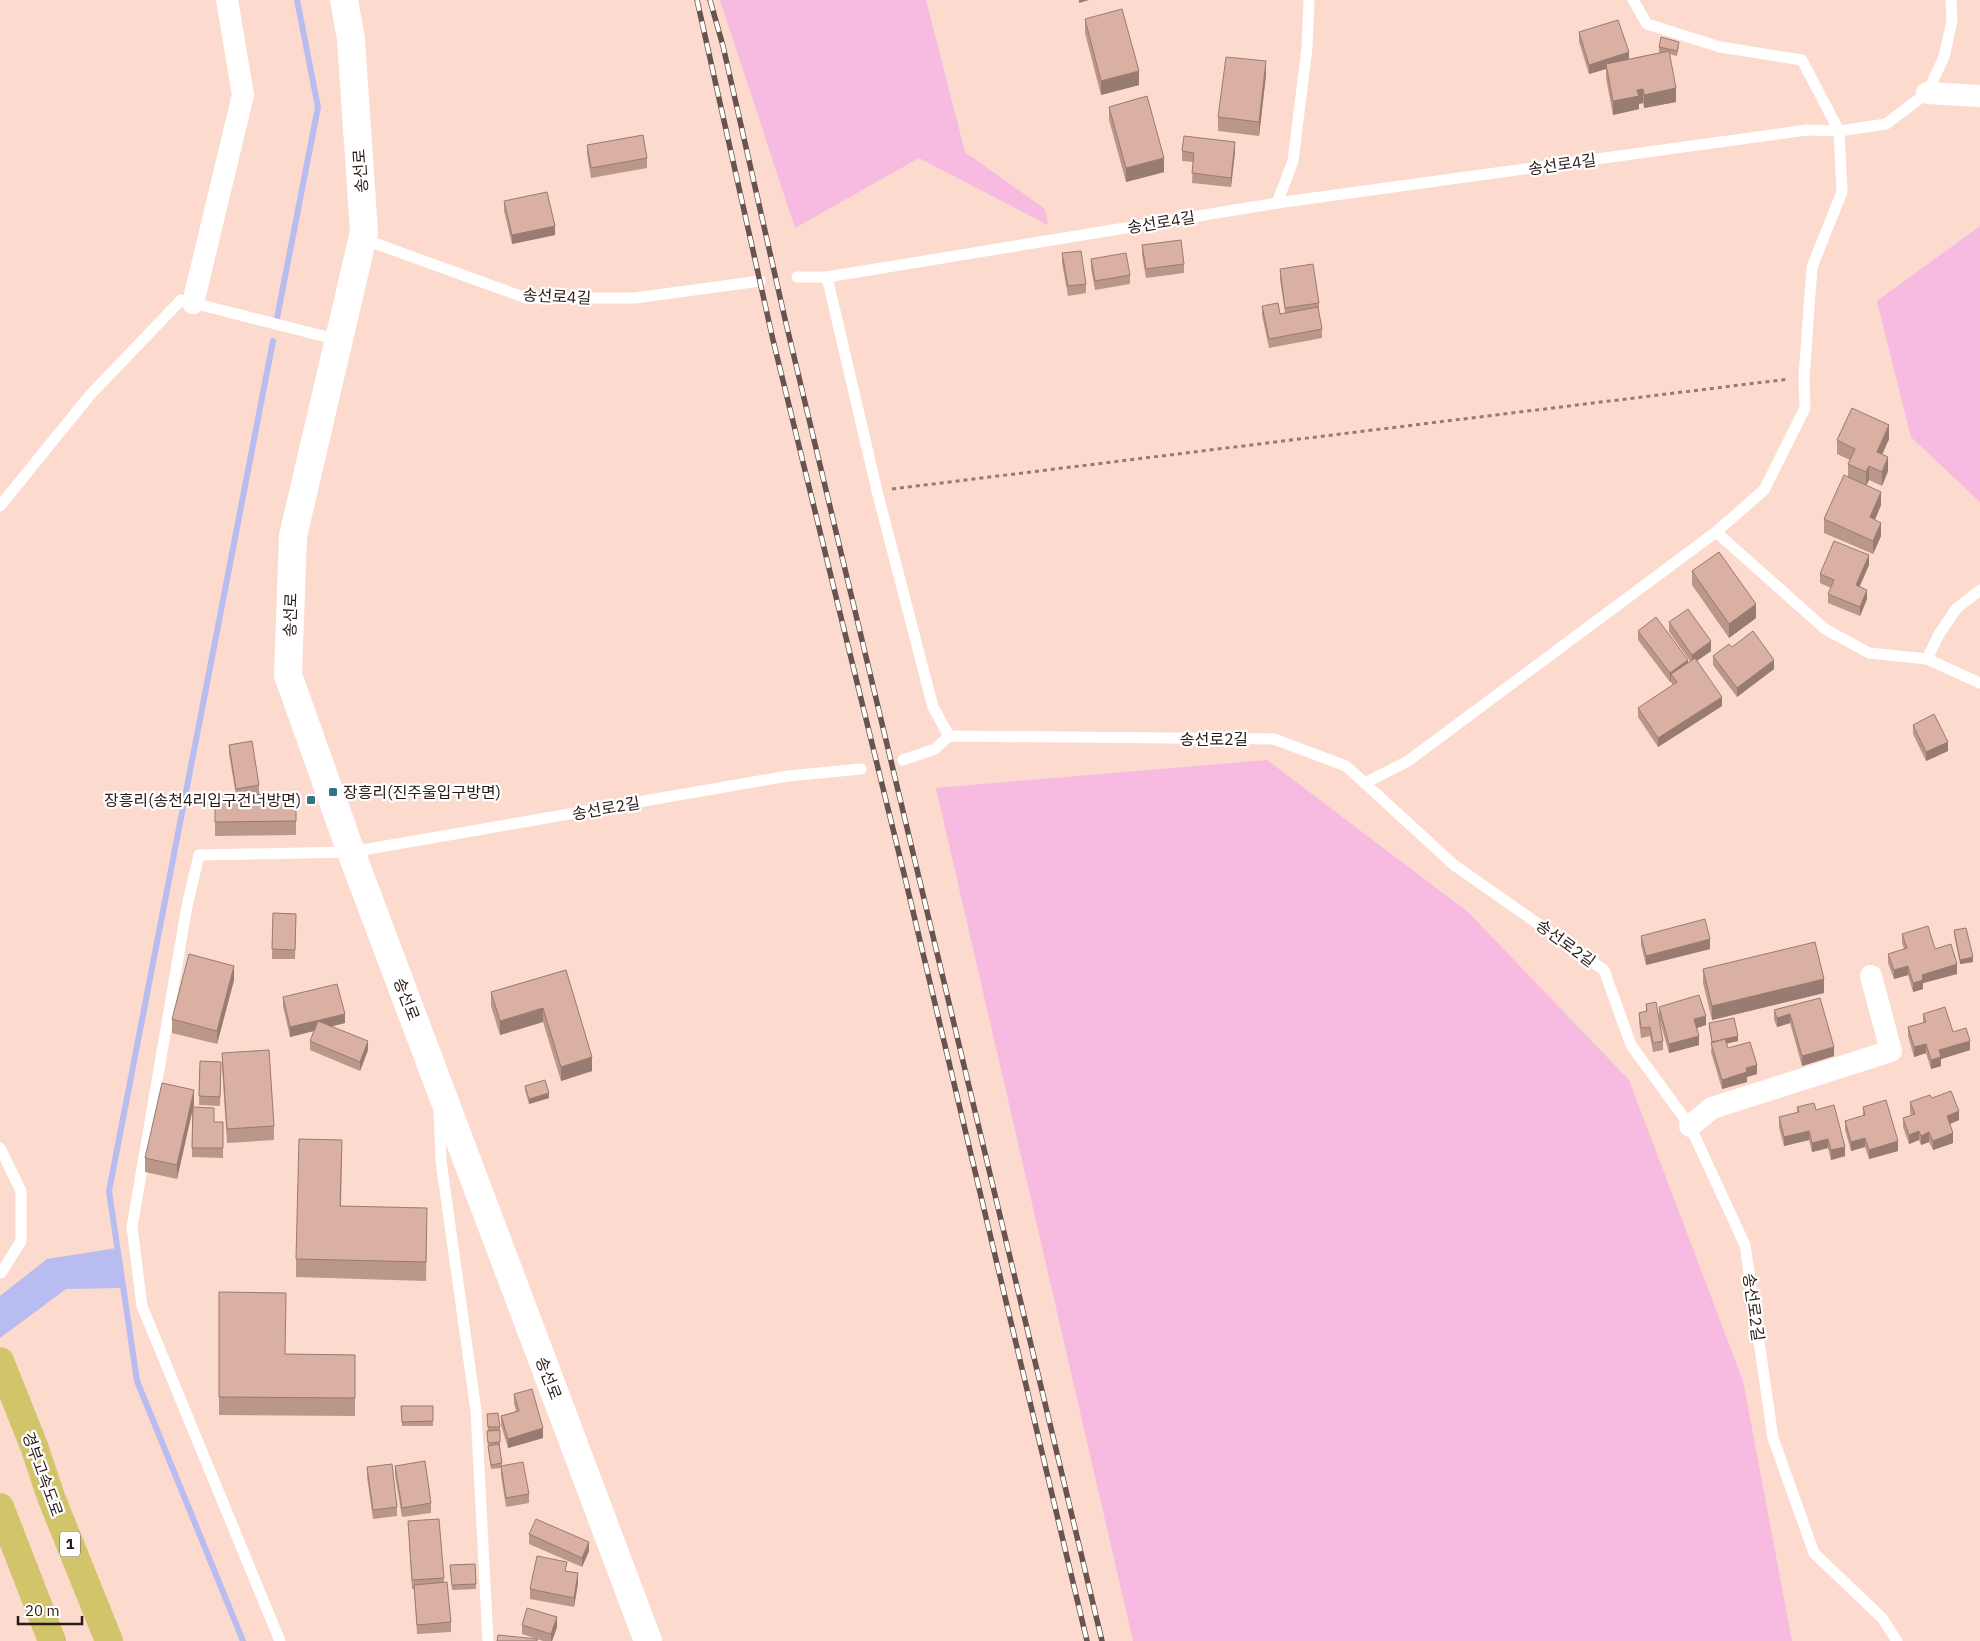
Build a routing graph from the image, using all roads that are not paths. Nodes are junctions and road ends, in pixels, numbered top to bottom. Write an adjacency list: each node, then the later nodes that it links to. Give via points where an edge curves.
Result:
1 (227, 0): 14 (street, via 243,94)
2 (344, 0): 10 (street, 송선로, via 351,39)
3 (1310, 0): 9 (lane, via 1293,161)
4 (1633, 0): 8 (lane, via 1647,24 1720,46 1802,60)
5 (1951, 0): 6 (lane, via 1952,21 1944,57)
6 (1927, 93): 7 (street); 8 (lane, 송선로4길, via 1886,124)
7 (1980, 96)
8 (1839, 131): 9 (lane, 송선로4길, via 1807,130); 17 (lane, via 1842,192 1812,267 1804,377 1805,408 1764,490)
9 (1277, 203): 12 (lane, 송선로4길)
10 (363, 238): 13 (lane, 송선로4길, via 526,298 635,298); 15 (street, 송선로)
11 (797, 277): 12 (lane, 송선로4길)
12 (827, 277): 21 (lane, via 932,708)
13 (760, 281)
14 (193, 303): 15 (lane); 16 (lane, via 180,300 103,381)
15 (339, 340): 25 (street, 송선로, via 293,536 288,675)
16 (0, 506)
17 (1716, 532): 19 (lane, via 1825,628 1869,653); 24 (lane, via 1408,761)
18 (1980, 590): 19 (lane, via 1957,608)
19 (1927, 659): 20 (lane)
20 (1980, 683)
21 (949, 736): 22 (lane, via 935,749); 24 (lane, 송선로2길, via 1274,739 1346,766)
22 (904, 760)
23 (861, 769): 25 (lane, 송선로2길, via 788,776)
24 (1365, 782): 28 (lane, 송선로2길, via 1454,865 1604,970 1631,1045)
25 (351, 852): 27 (street, 송선로); 35 (lane, 송선로2길, via 199,855 187,906 132,1226 142,1306)
26 (1871, 976): 28 (street, via 1890,1051 1712,1108)
27 (438, 1082): 36 (lane, via 441,1161 476,1411); 37 (street, 송선로)
28 (1690, 1126): 38 (lane, 송선로2길, via 1745,1244 1773,1438 1814,1554 1882,1618)
29 (0, 1148): 30 (lane, via 21,1191 21,1241)
30 (1, 1273)
31 (0, 1362): 34 (highway, 경부고속도로 / 1)
32 (0, 1507): 33 (highway)
33 (52, 1641)
34 (109, 1641)
35 (280, 1641)
36 (488, 1641)
37 (648, 1641)
38 (1898, 1641)

